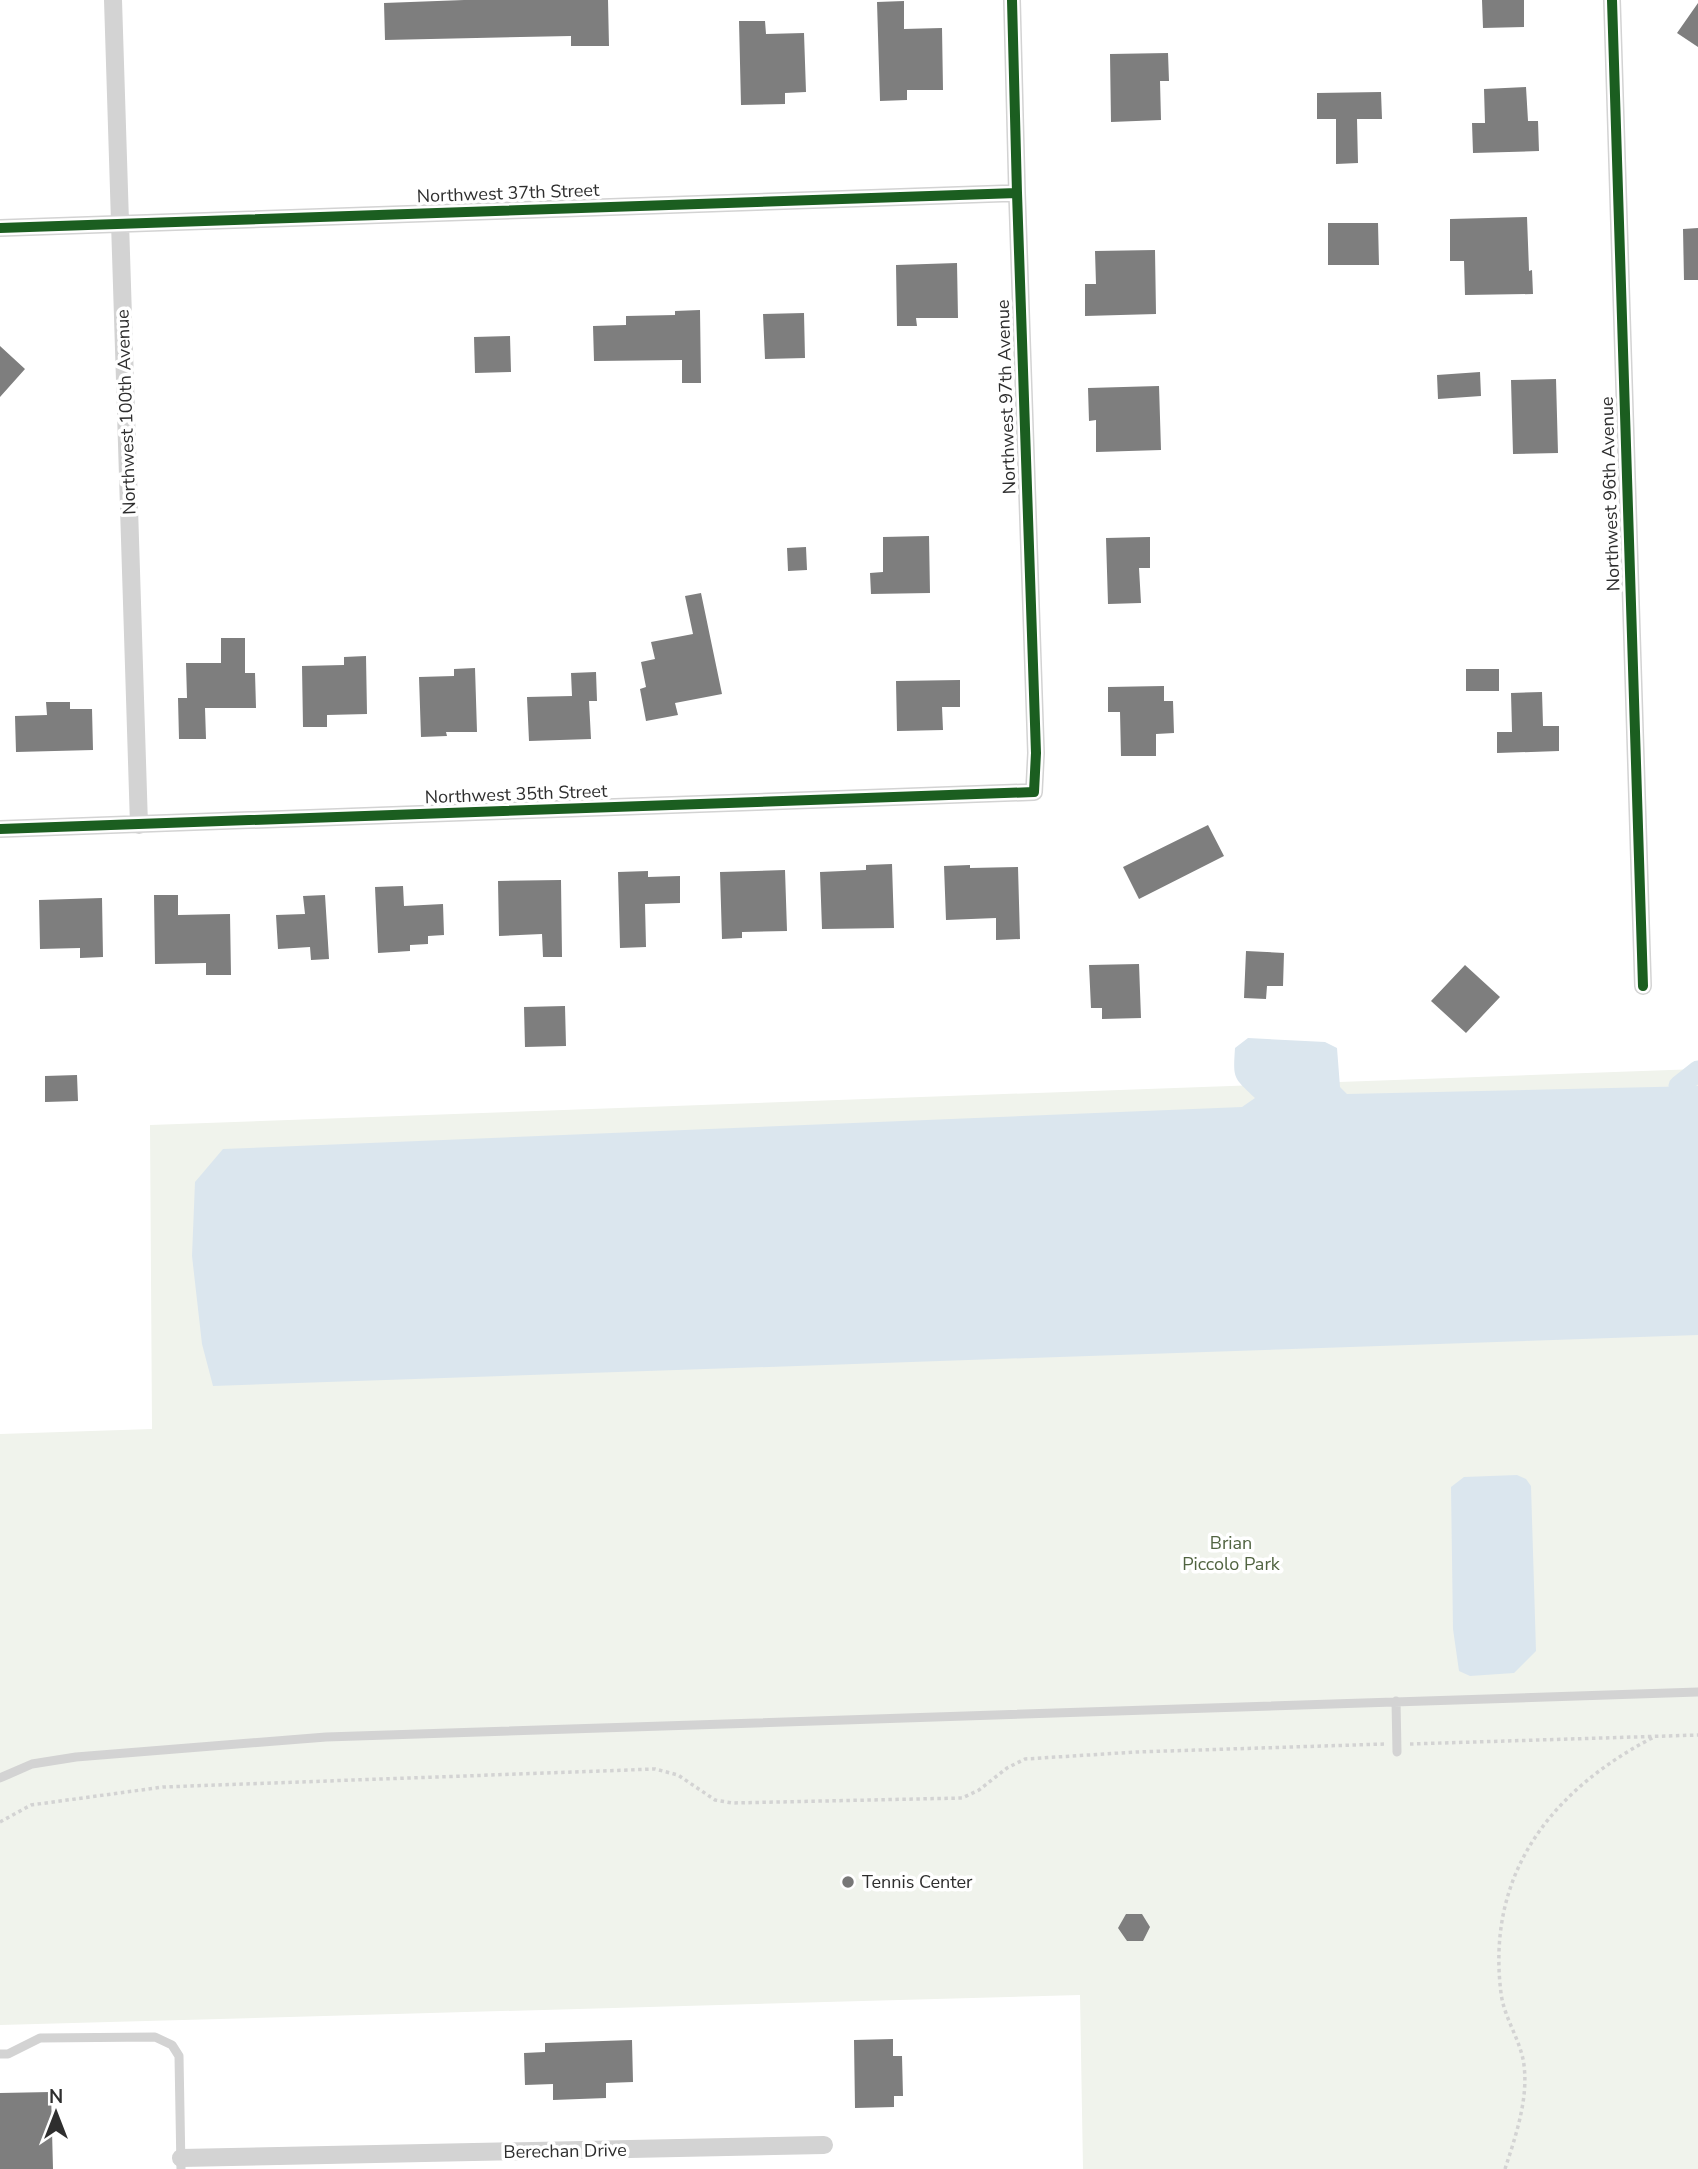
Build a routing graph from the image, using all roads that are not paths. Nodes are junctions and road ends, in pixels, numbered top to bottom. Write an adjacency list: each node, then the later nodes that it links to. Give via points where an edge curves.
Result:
1 (113, 0): 5 (street, Northwest 100th Avenue)
2 (1012, 0): 4 (street, Northwest 97th Avenue)
3 (1612, 0): 10 (street, Northwest 96th Avenue)
4 (1017, 194): 5 (street, Northwest 37th Street); 7 (street, Northwest 97th Avenue)
5 (120, 224): 6 (street, Northwest 37th Street); 8 (street, Northwest 100th Avenue)
6 (0, 228)
7 (1034, 792): 8 (street, Northwest 35th Street)
8 (139, 825): 9 (street, Northwest 35th Street)
9 (0, 829)
10 (1643, 986)
11 (1698, 1692): 12 (lane)
12 (1396, 1702): 13 (lane); 14 (lane, via 326,1737 76,1757 32,1763)
13 (1397, 1748)
14 (0, 1779)
15 (0, 2054): 17 (lane, via 40,2039 155,2037 172,2045 179,2056)
16 (824, 2145): 17 (street, Berechan Drive)
17 (181, 2164)

